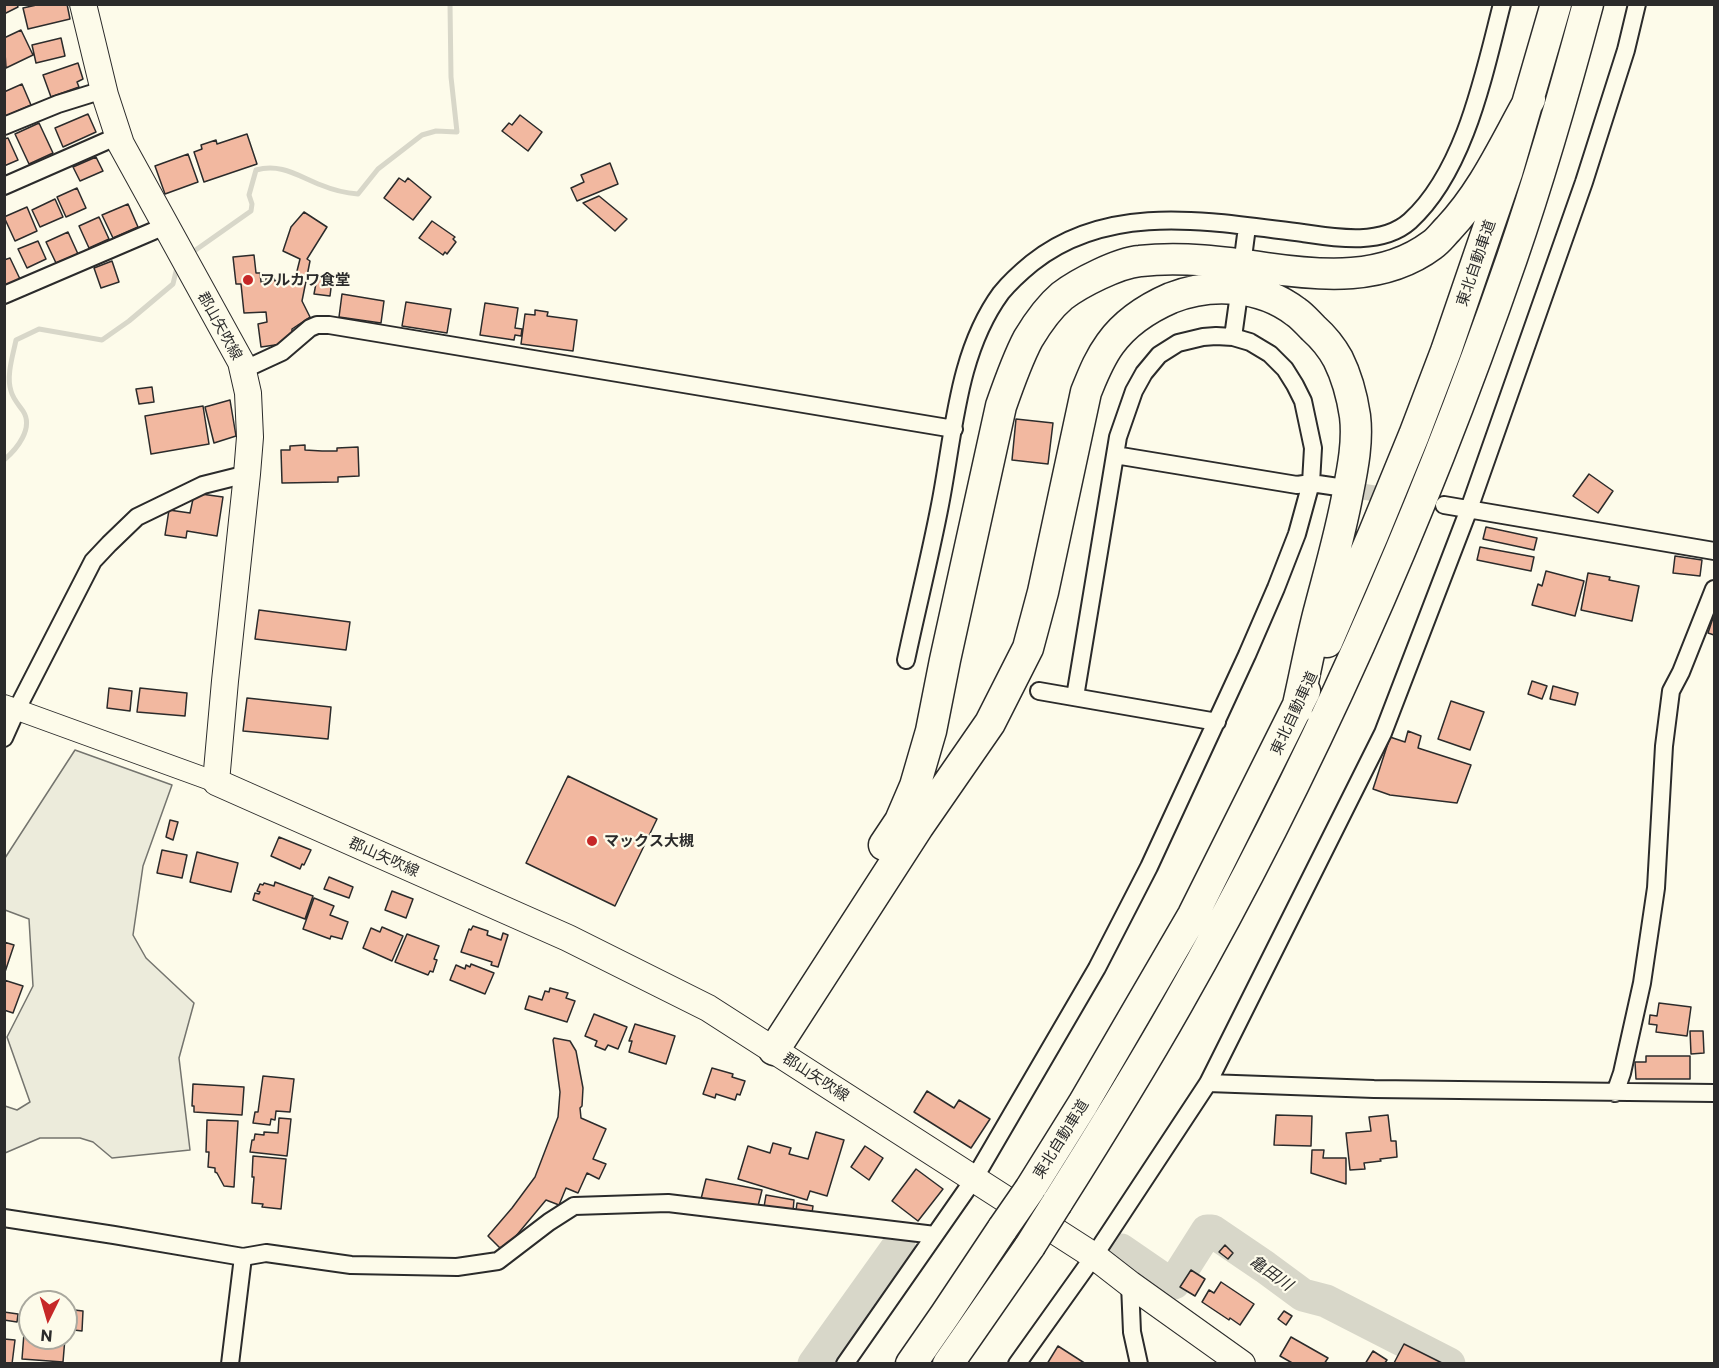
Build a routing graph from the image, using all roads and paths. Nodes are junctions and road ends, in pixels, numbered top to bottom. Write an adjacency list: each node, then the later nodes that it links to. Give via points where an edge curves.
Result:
1 (83, 4): 6 (main road, 郡山矢吹線)
2 (1502, 4): 12 (street, via 1462,139 1438,189 1408,223 1387,234 1339,238)
3 (1556, 4): 7 (highway, 東北自動車道)
4 (1588, 4): 48 (highway, 東北自動車道, bridge, via 1512,257 1403,543 1311,747 1220,927 1126,1092 1030,1246)
5 (1637, 4): 24 (street, via 1584,182)
6 (103, 90): 8 (street); 9 (main road, 郡山矢吹線)
7 (1530, 99): 31 (highway, 東北自動車道, via 1482,248 1414,435); 35 (highway, via 1467,207 1433,244 1402,262 1365,272 1308,274 1243,264 1138,261 1103,272 1062,296 1044,315 1013,371 1001,406 931,731 915,786 900,821)
8 (4, 126)
9 (118, 136): 10 (street); 11 (main road, 郡山矢吹線)
10 (4, 186)
11 (165, 226): 14 (street); 17 (main road, 郡山矢吹線)
12 (1248, 227): 13 (street); 18 (street, via 1184,220 1144,221 1097,229 1048,251 1002,292 988,315 968,362)
13 (1244, 250)
14 (4, 295)
15 (1238, 301): 16 (street)
16 (1233, 337): 19 (street, via 1203,337 1178,343 1159,356 1134,391); 21 (street, via 1270,354 1295,385 1303,401 1313,448)
17 (243, 370): 18 (street, via 282,352 310,328 329,325); 20 (main road, 郡山矢吹線, via 248,393)
18 (954, 429): 27 (street)
19 (1115, 455): 21 (street, via 1298,485); 29 (street)
20 (247, 474): 30 (street, via 203,485 137,517 109,544 93,561); 34 (main road, 郡山矢吹線)
21 (1311, 483): 22 (street); 32 (street, via 1276,588)
22 (1338, 488)
23 (1444, 505): 24 (street)
24 (1469, 508): 25 (street); 36 (street, via 1383,732)
25 (1714, 551)
26 (1714, 589): 37 (street, via 1671,692 1656,888 1642,983)
27 (906, 660)
28 (1039, 691): 29 (street)
29 (1075, 697): 32 (street)
30 (11, 707): 33 (street); 34 (street)
31 (1297, 708): 35 (highway, via 1352,472 1355,417 1348,385 1337,358 1319,334 1276,299 1234,289 1183,293 1156,304 1132,322 1111,342 1097,364 1086,392 1028,648 990,723); 47 (highway, 東北自動車道, bridge, via 1193,915 1083,1104)
32 (1217, 722): 39 (street, via 1097,968)
33 (4, 738)
34 (216, 782): 35 (main road, 郡山矢吹線, via 568,938 708,1008)
35 (766, 1045): 39 (main road, 郡山矢吹線)
36 (1208, 1083): 37 (street); 42 (street)
37 (1615, 1093): 38 (street)
38 (1714, 1093)
39 (974, 1179): 41 (street); 42 (main road, 郡山矢吹線)
40 (4, 1218): 43 (street)
41 (935, 1235): 43 (street, via 668,1203 618,1204 574,1206 498,1261 458,1268 351,1265 266,1253); 46 (street)
42 (1094, 1256): 44 (main road, 郡山矢吹線); 49 (street)
43 (243, 1257): 45 (street)
44 (1130, 1284): 50 (street, via 1132,1332); 51 (main road, 郡山矢吹線)
45 (230, 1364)
46 (845, 1364)
47 (911, 1364)
48 (948, 1364)
49 (1017, 1364)
50 (1139, 1364)
51 (1242, 1364)

